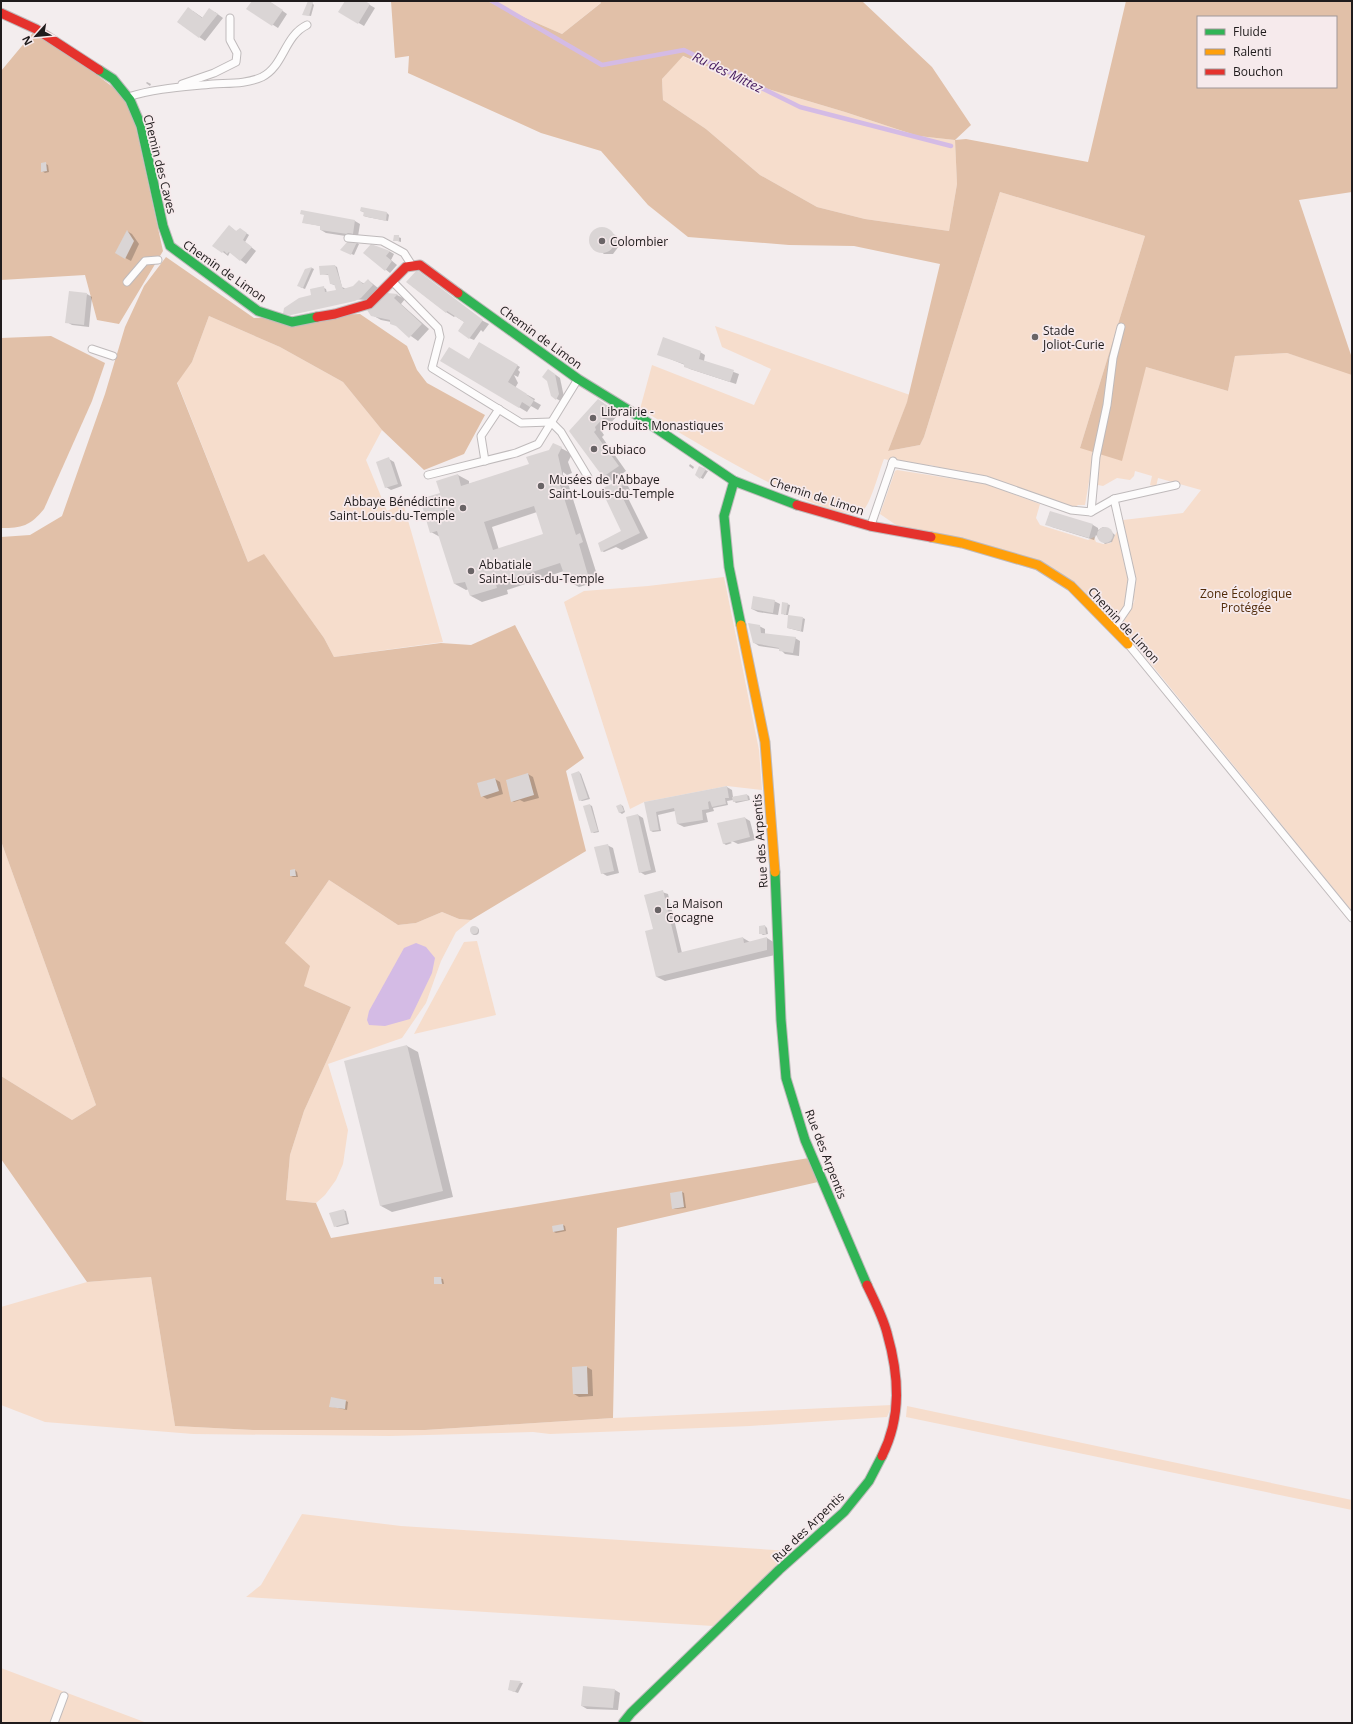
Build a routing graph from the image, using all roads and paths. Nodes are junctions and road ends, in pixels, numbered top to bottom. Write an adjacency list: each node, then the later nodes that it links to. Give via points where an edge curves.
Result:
1 (1, 12): 5 (street, Chemin des Caves, via 36,29 113,79)
2 (230, 18): 4 (lane, via 230,40 238,53 236,62)
3 (308, 25): 4 (lane, via 295,32 275,65 263,76 242,82)
4 (173, 87): 5 (lane, via 149,90)
5 (128, 97): 7 (street, Chemin des Caves, via 141,126)
6 (348, 238): 9 (lane, via 382,242 404,253)
7 (170, 246): 10 (street, Chemin de Limon, via 258,311 292,322 369,304)
8 (158, 260): 11 (lane, via 145,261)
9 (412, 266): 10 (street, Chemin de Limon, via 406,267); 15 (street, Chemin de Limon, via 420,265)
10 (392, 281): 16 (lane, via 438,328 440,337 432,368)
11 (127, 282)
12 (1121, 326): 24 (lane, via 1096,457)
13 (92, 348): 14 (lane)
14 (113, 356)
15 (578, 379): 17 (lane); 21 (street, Chemin de Limon)
16 (499, 409): 17 (lane, via 521,423); 18 (lane, via 481,436)
17 (552, 422): 18 (lane, via 538,444); 20 (lane, via 561,432)
18 (485, 462): 19 (lane)
19 (428, 475)
20 (588, 477)
21 (734, 481): 25 (street, Chemin de Limon, via 790,503); 31 (street, Rue des Arpentis, via 724,516 729,567 765,742 786,1078 805,1140 887,1332 896,1373 897,1410 887,1446 868,1481 844,1512 779,1570)
22 (1176, 485): 23 (lane)
23 (1114, 499): 24 (lane); 26 (lane, via 1132,579 1128,607)
24 (1091, 512): 25 (lane, via 1071,510 986,480 892,462)
25 (870, 526): 26 (street, Chemin de Limon, via 962,543 1038,565 1071,586)
26 (1113, 629): 27 (street, Chemin de Limon)
27 (1128, 644): 28 (lane, Chemin de Limon)
28 (1352, 918)
29 (64, 1696): 30 (lane)
30 (54, 1723)
31 (623, 1723)

